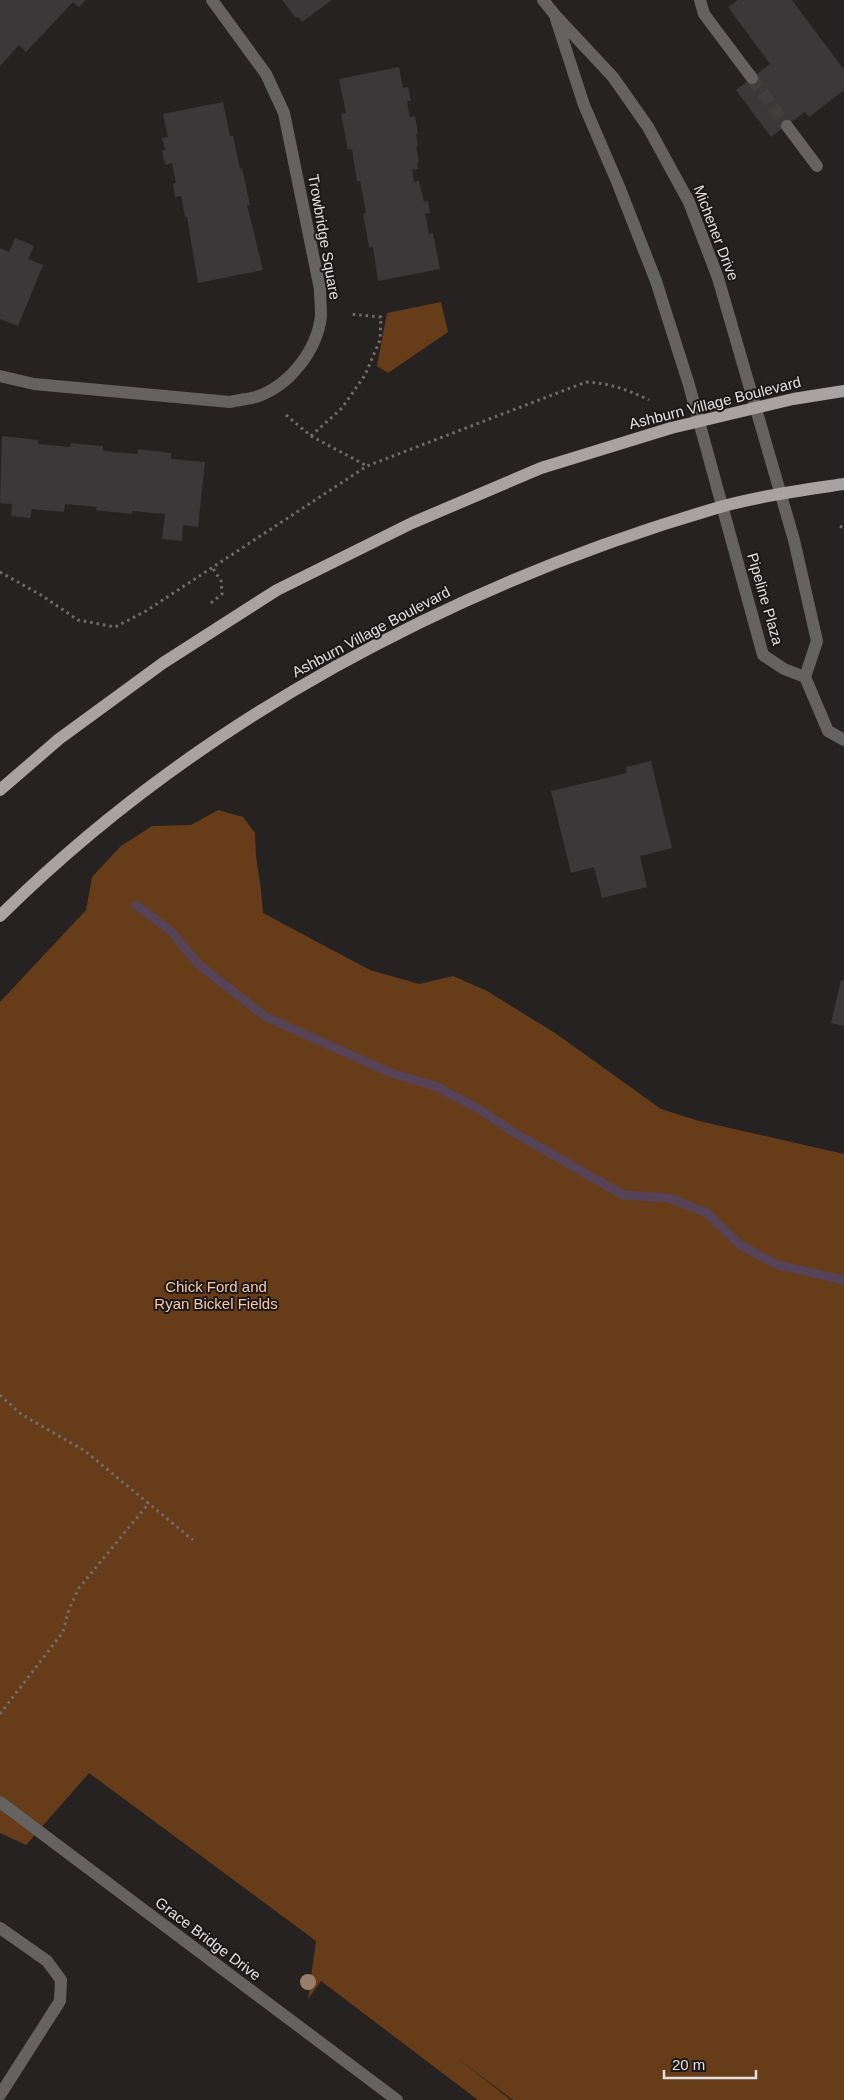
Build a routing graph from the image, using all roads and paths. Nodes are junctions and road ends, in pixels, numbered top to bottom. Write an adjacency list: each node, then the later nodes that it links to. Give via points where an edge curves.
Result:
1 (212, 0): 9 (street, Trowbridge Square, via 266,74 284,113 320,289 321,317 314,342 299,367 279,385 257,396 230,402 34,384)
2 (543, 0): 4 (street, Michener Drive)
3 (700, 0): 5 (street, via 704,14)
4 (555, 16): 12 (street, Michener Drive, via 613,77 648,127 689,202 718,278); 14 (street, Michener Drive, via 584,105 656,281)
5 (752, 78)
6 (787, 126): 7 (street)
7 (817, 166)
8 (350, 314): 15 (path, via 381,317 380,340 366,375 342,408)
9 (0, 376)
10 (844, 391): 12 (main road, Ashburn Village Boulevard)
11 (649, 400): 16 (path, via 620,387 586,382)
12 (755, 408): 14 (main road, Ashburn Village Boulevard); 18 (street, Michener Drive)
13 (286, 415): 15 (path)
14 (699, 422): 19 (street, Michener Drive); 25 (main road, Ashburn Village Boulevard, via 541,468 412,523 277,590 155,668 60,739)
15 (312, 436): 16 (path)
16 (366, 466): 22 (path, via 146,612 115,627 78,620)
17 (844, 484): 18 (main road, Ashburn Village Boulevard)
18 (782, 495): 19 (main road, Ashburn Village Boulevard); 23 (street, via 817,641)
19 (722, 506): 23 (street, Pipeline Plaza, via 763,654 784,669); 26 (main road, Ashburn Village Boulevard, via 530,573 414,624 317,677 154,784)
20 (840, 526): 21 (path)
21 (844, 529)
22 (0, 572)
23 (806, 677): 24 (street, via 828,732)
24 (844, 740)
25 (0, 790)
26 (0, 916)
27 (0, 1395): 28 (path, via 21,1414 85,1451)
28 (148, 1503): 29 (path); 30 (path, via 79,1588 63,1632)
29 (193, 1540)
30 (0, 1714)
31 (0, 1802): 34 (street, Grace Bridge Drive)
32 (0, 1928): 33 (street, via 47,1961 61,1980 60,2001)
33 (0, 2095)
34 (397, 2100)

